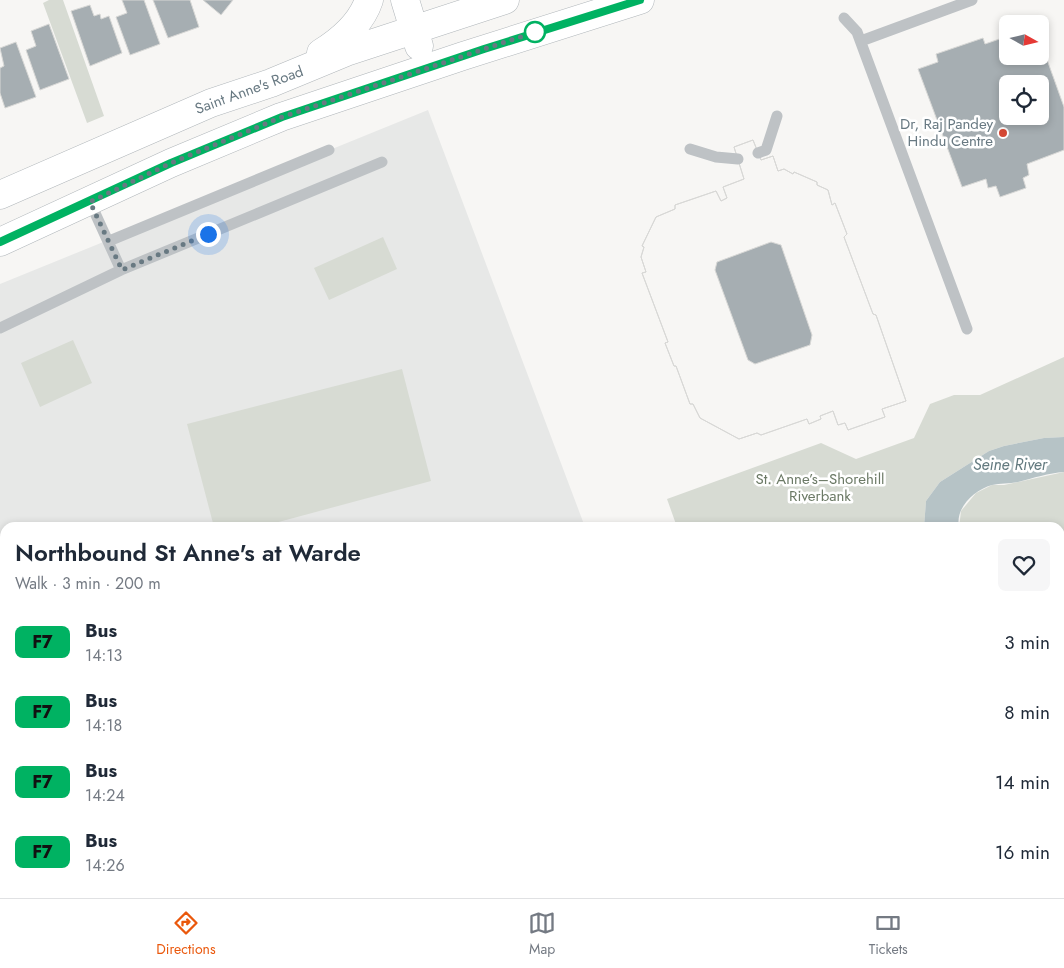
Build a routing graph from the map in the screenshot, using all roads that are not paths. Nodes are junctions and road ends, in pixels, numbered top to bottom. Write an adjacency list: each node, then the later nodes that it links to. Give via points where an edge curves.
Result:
1 (370, 0): 12 (main road, via 362,18 348,34)
2 (405, 0): 8 (main road)
3 (505, 0): 6 (main road, Saint Anne's Road)
4 (640, 0): 10 (main road)
5 (972, 0): 9 (lane)
6 (449, 9): 8 (main road, Saint Anne's Road); 10 (main road)
7 (844, 18): 9 (lane)
8 (414, 30): 11 (main road); 12 (main road, Saint Anne's Road, via 346,52)
9 (861, 41): 25 (lane)
10 (463, 56): 11 (main road)
11 (425, 68): 20 (main road, via 282,117 171,163)
12 (271, 83): 19 (main road, Saint Anne's Road, via 159,124)
13 (777, 116): 16 (lane, via 766,150)
14 (690, 149): 17 (lane, via 716,157)
15 (329, 150): 21 (lane)
16 (758, 153)
17 (738, 159)
18 (382, 162): 23 (lane)
19 (0, 195)
20 (90, 202): 21 (lane); 22 (main road)
21 (109, 241): 23 (lane)
22 (0, 242)
23 (122, 270): 24 (lane)
24 (0, 328)
25 (967, 328)

